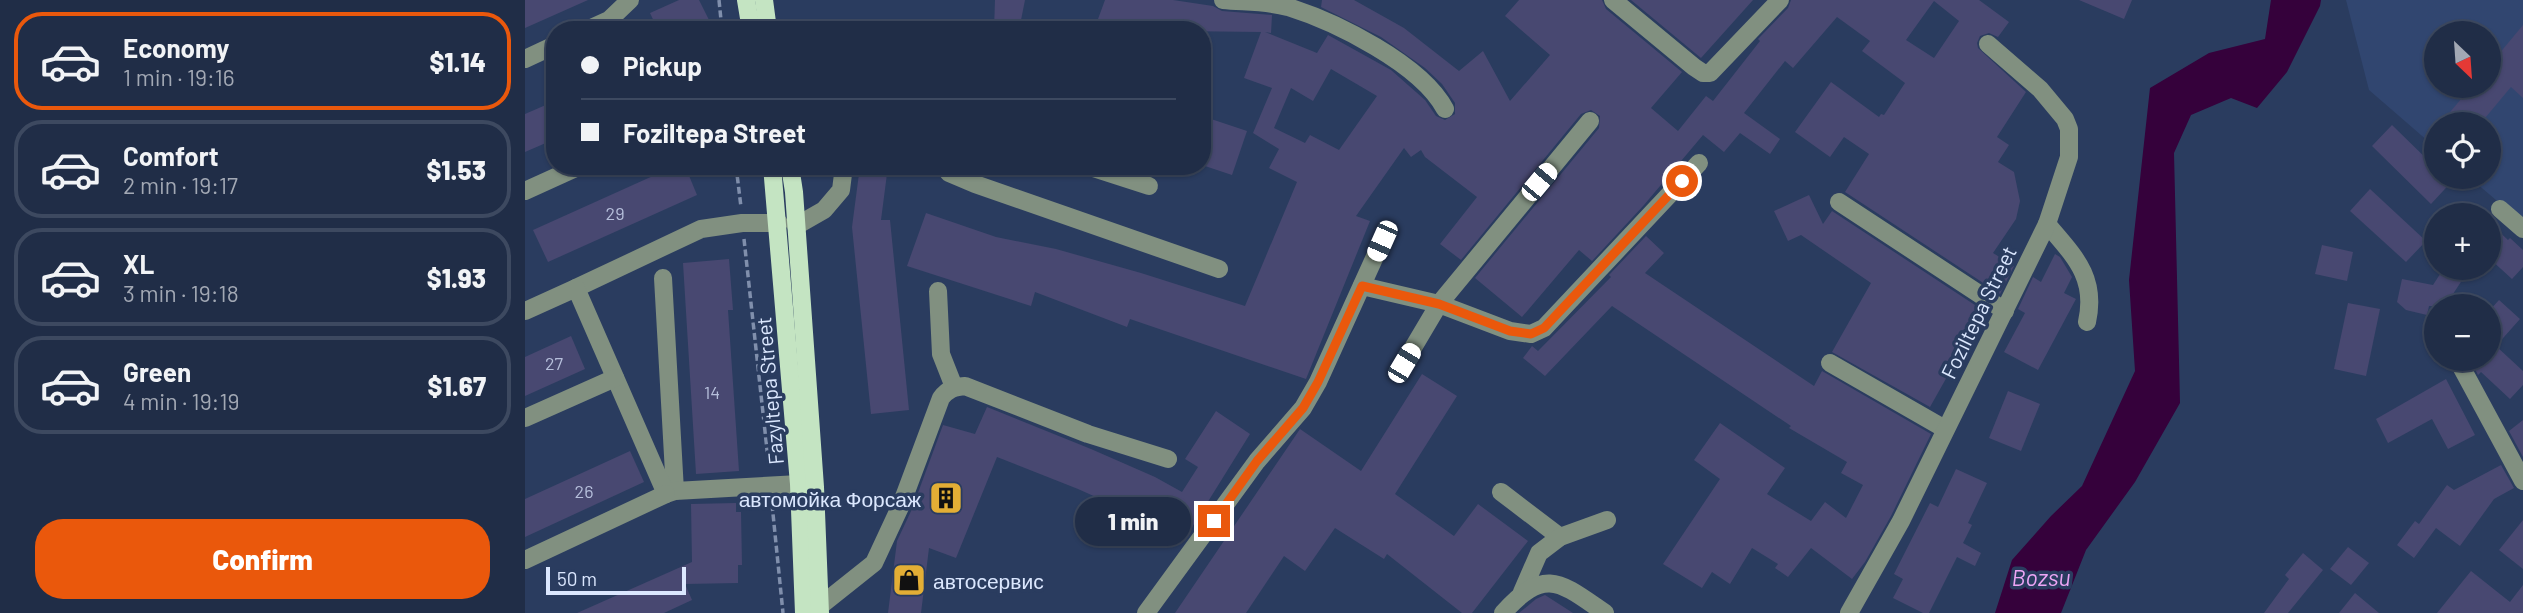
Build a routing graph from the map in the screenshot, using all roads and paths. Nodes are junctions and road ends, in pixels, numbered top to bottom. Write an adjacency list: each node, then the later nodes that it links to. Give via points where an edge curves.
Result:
1 (630, 0): 8 (street)
2 (719, 0): 9 (path)
3 (746, 0): 10 (main road)
4 (764, 0): 11 (main road)
5 (1223, 0): 15 (street, via 1289,7 1384,51 1428,85)
6 (1613, 0): 7 (street, via 1694,67 1710,74)
7 (1780, 0)
8 (607, 21)
9 (721, 21)
10 (750, 21)
11 (767, 21)
12 (1988, 44): 30 (street, Foziltepa Street, via 2040,89 2069,128 2069,157)
13 (546, 49): 14 (street)
14 (525, 58)
15 (1445, 109)
16 (1590, 121): 39 (street)
17 (1699, 163): 39 (street, via 1544,328 1531,334 1510,331)
18 (560, 175): 26 (street)
19 (737, 175): 29 (path)
20 (774, 175): 31 (main road, Fazyltepa Street)
21 (790, 175): 31 (main road, Fazyltepa Street)
22 (843, 175): 31 (street, via 841,190 824,210)
23 (954, 175): 34 (street)
24 (1115, 175): 25 (street)
25 (1149, 186)
26 (525, 191)
27 (1839, 202): 41 (street)
28 (2501, 210): 32 (street)
29 (742, 223): 31 (street); 37 (street, via 701,229); 53 (path)
30 (2047, 224): 41 (street, Foziltepa Street); 42 (street, via 2087,277 2091,304)
31 (787, 225): 52 (main road, Fazyltepa Street); 60 (main road, Fazyltepa Street, via 815,487)
32 (2523, 229)
33 (1382, 241): 36 (street)
34 (1219, 269)
35 (663, 278): 55 (street)
36 (1362, 286): 39 (street); 62 (street, via 1303,408 1257,461)
37 (576, 288): 40 (street); 46 (street)
38 (938, 291): 47 (street, via 941,354)
39 (1439, 304): 43 (street)
40 (525, 311)
41 (2005, 311): 49 (street, Foziltepa Street)
42 (2087, 321)
43 (1404, 363)
44 (1831, 363): 49 (street)
45 (2463, 371): 51 (street)
46 (615, 378): 48 (street); 55 (street)
47 (954, 387): 50 (street, via 965,386 1088,434); 60 (street, via 941,398 874,563)
48 (525, 418)
49 (1945, 429): 65 (street, Foziltepa Street, via 1901,521)
50 (1168, 459)
51 (2523, 481)
52 (799, 484): 53 (street); 60 (main road, Fazyltepa Street)
53 (771, 487): 55 (street); 61 (path)
54 (1501, 492): 57 (street)
55 (671, 493): 58 (street)
56 (1607, 520): 57 (street)
57 (1560, 537): 59 (street, via 1539,553)
58 (525, 560)
59 (1522, 593): 63 (street); 64 (street, via 1545,584 1564,585)
60 (815, 611)
61 (783, 613)
62 (1146, 613)
63 (1503, 613)
64 (1605, 613)
65 (1849, 613)

